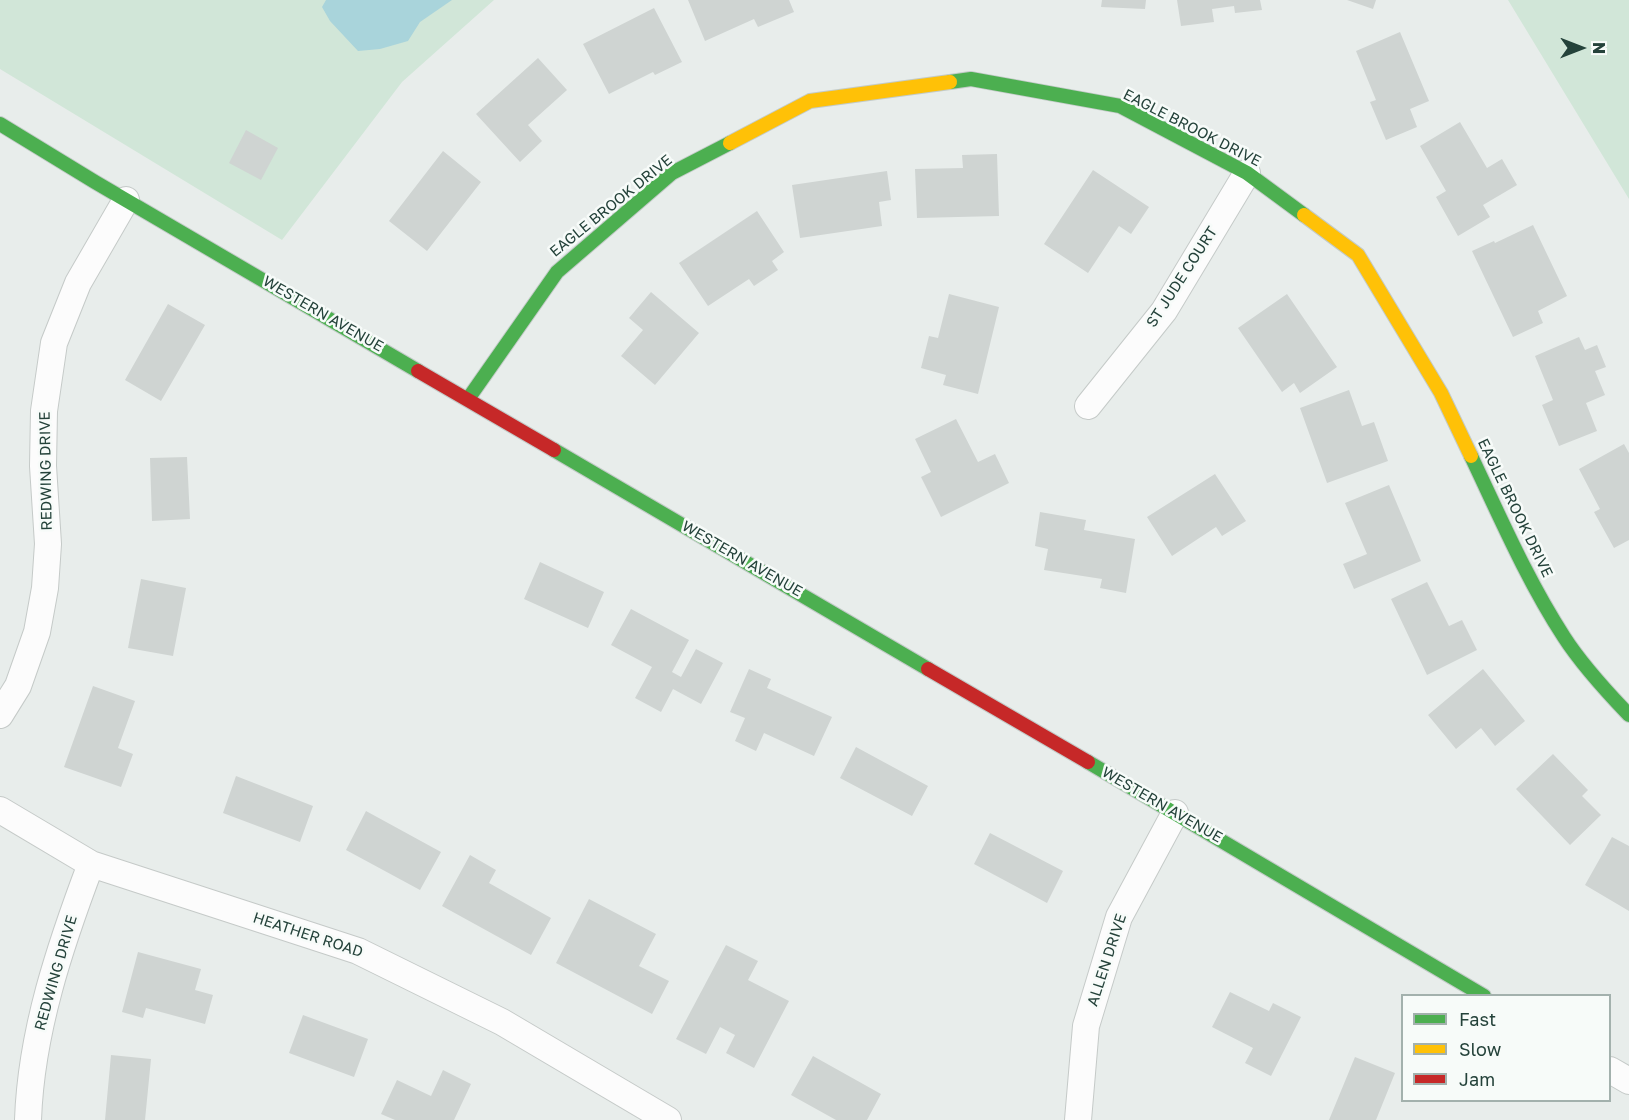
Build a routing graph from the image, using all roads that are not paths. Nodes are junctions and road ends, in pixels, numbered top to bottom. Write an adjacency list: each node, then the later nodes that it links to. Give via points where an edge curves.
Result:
1 (0, 124): 3 (street, WESTERN AVENUE)
2 (1247, 172): 4 (street, EAGLE BROOK DRIVE, via 1120,106 971,79 810,101 672,172 556,272); 5 (street, ST JUDE COURT, via 1164,310); 6 (street, EAGLE BROOK DRIVE, via 1358,255 1440,393 1523,566 1564,638)
3 (126, 200): 4 (street, WESTERN AVENUE); 7 (street, REDWING DRIVE, via 78,283 54,343 44,411 48,544 45,588 37,632 18,686)
4 (468, 399): 9 (street, WESTERN AVENUE)
5 (1088, 406)
6 (1629, 714)
7 (0, 715)
8 (0, 810): 10 (street, HEATHER ROAD)
9 (1175, 813): 11 (street, WESTERN AVENUE); 16 (street, ALLEN DRIVE, via 1119,917 1086,1026)
10 (91, 864): 14 (street, REDWING DRIVE, via 42,1015); 15 (street, HEATHER ROAD, via 358,951 502,1022)
11 (1481, 994)
12 (1611, 1071): 13 (street)
13 (1629, 1081)
14 (27, 1120)
15 (668, 1120)
16 (1078, 1120)

